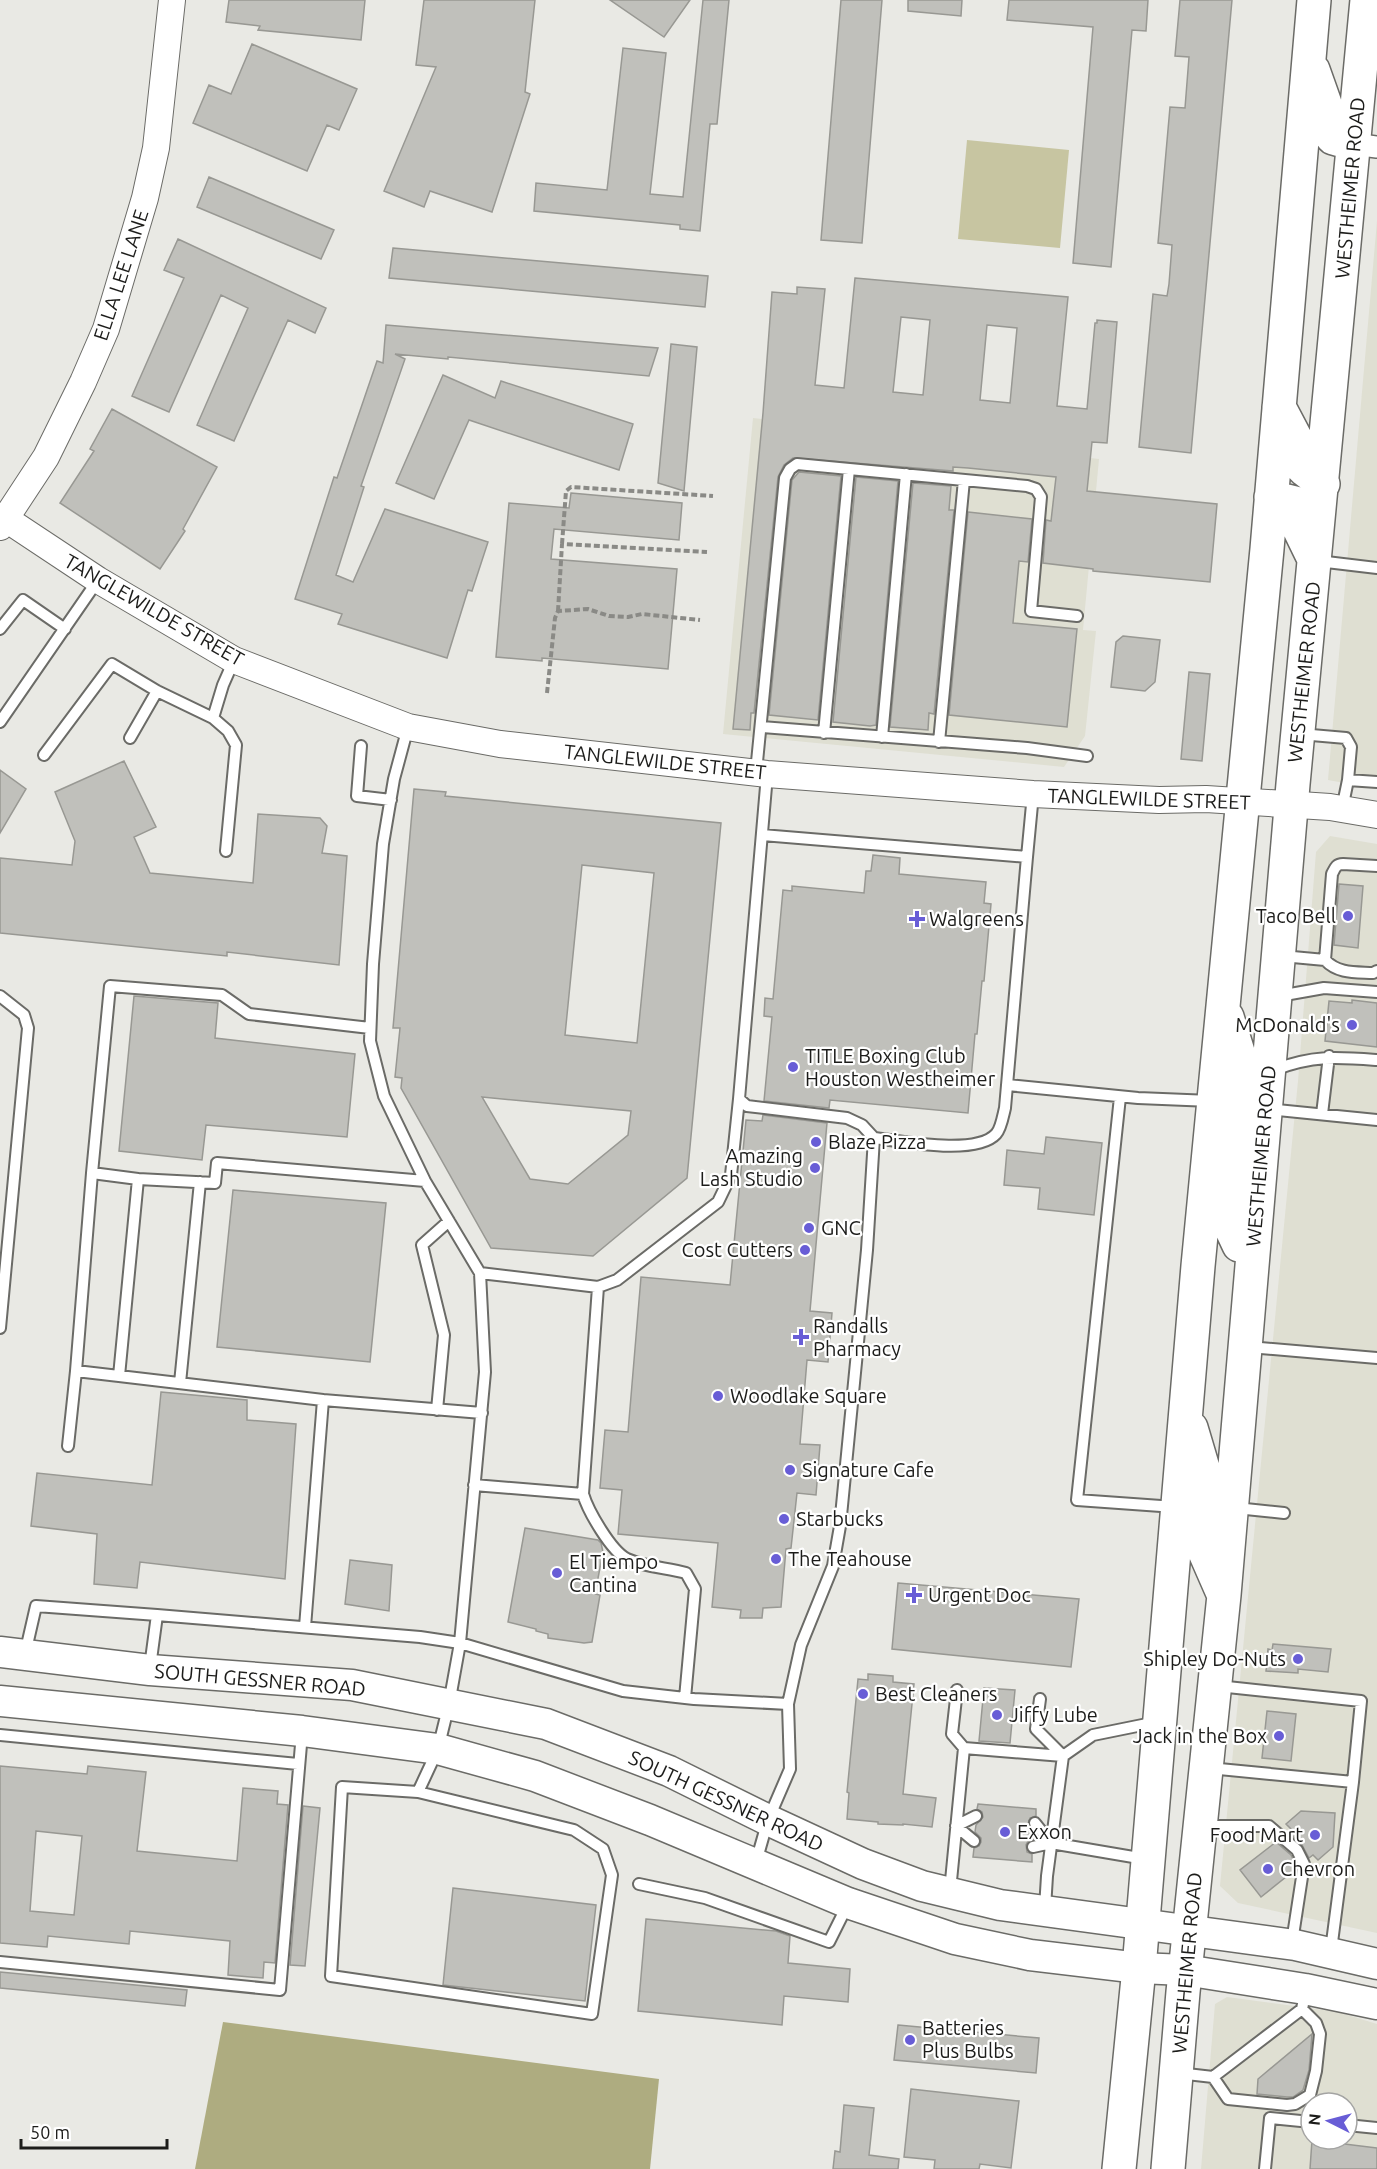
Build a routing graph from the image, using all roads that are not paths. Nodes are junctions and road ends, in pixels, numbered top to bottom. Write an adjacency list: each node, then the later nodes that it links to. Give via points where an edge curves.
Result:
1 (172, 0): 12 (street, ELLA LEE LANE, via 156,148 106,329 46,457)
2 (1314, 0): 4 (main road)
3 (1367, 0): 5 (main road, WESTHEIMER ROAD)
4 (1309, 60): 5 (main road, via 1329,115 1329,133 1333,138); 6 (main road)
5 (1365, 146): 10 (main road, WESTHEIMER ROAD)
6 (1279, 407): 10 (main road, via 1299,445 1300,465); 11 (main road)
7 (849, 469): 8 (lane); 24 (lane, via 797,464 785,478); 25 (lane)
8 (906, 474): 9 (lane); 27 (lane)
9 (963, 480): 16 (lane, via 1036,489 1041,497 1031,610); 29 (lane)
10 (1323, 484): 13 (main road, WESTHEIMER ROAD)
11 (1271, 497): 13 (main road, via 1295,503 1296,522); 38 (main road)
12 (3, 523): 15 (street, TANGLEWILDE STREET)
13 (1316, 561): 14 (lane); 26 (main road, WESTHEIMER ROAD)
14 (1377, 568)
15 (98, 580): 18 (lane); 19 (street, TANGLEWILDE STREET)
16 (1077, 616)
17 (0, 629): 18 (lane, via 23,600)
18 (65, 629): 22 (lane)
19 (234, 660): 21 (lane); 23 (street, TANGLEWILDE STREET)
20 (157, 691): 21 (lane); 28 (lane); 31 (lane, via 112,664)
21 (213, 718): 43 (lane, via 236,745)
22 (0, 722)
23 (408, 727): 33 (street, TANGLEWILDE STREET, via 500,744); 37 (lane)
24 (761, 727): 25 (lane); 33 (lane)
25 (824, 733): 27 (lane)
26 (1298, 733): 34 (lane, via 1346,738 1351,747); 39 (main road, WESTHEIMER ROAD)
27 (882, 737): 29 (lane)
28 (130, 738)
29 (939, 742): 32 (lane)
30 (361, 746): 37 (lane, via 357,795)
31 (44, 755)
32 (1087, 756)
33 (762, 773): 36 (street, TANGLEWILDE STREET); 42 (lane)
34 (1348, 780): 35 (lane); 40 (lane)
35 (1377, 782)
36 (1033, 794): 38 (street, TANGLEWILDE STREET); 44 (lane)
37 (391, 800): 53 (lane, via 382,855)
38 (1243, 802): 39 (street, TANGLEWILDE STREET); 52 (main road)
39 (1292, 805): 40 (street, TANGLEWILDE STREET); 46 (main road, WESTHEIMER ROAD)
40 (1342, 809): 41 (street, TANGLEWILDE STREET)
41 (1377, 814)
42 (762, 835): 44 (lane); 59 (lane)
43 (226, 850)
44 (1027, 857): 57 (lane)
45 (1377, 867): 47 (lane, via 1338,864 1335,868)
46 (1279, 956): 47 (lane); 51 (main road, WESTHEIMER ROAD)
47 (1325, 960): 48 (lane, via 1340,971)
48 (1377, 971)
49 (1377, 992): 51 (lane, via 1324,988)
50 (0, 996): 73 (lane, via 24,1015 27,1028)
51 (1275, 997): 56 (main road, WESTHEIMER ROAD)
52 (1223, 1004): 60 (main road); 61 (main road, via 1244,1068 1244,1094)
53 (370, 1028): 65 (lane, via 249,1014 222,995 110,986); 67 (lane, via 384,1096)
54 (1329, 1056): 55 (lane); 56 (lane); 62 (lane)
55 (1377, 1060)
56 (1268, 1072): 61 (main road, WESTHEIMER ROAD)
57 (1008, 1085): 58 (lane); 64 (lane, via 997,1134 982,1143 961,1147)
58 (1120, 1097): 60 (lane); 86 (lane, via 1077,1500)
59 (739, 1099): 64 (lane, via 747,1106 847,1118 862,1125); 72 (lane, via 731,1175 718,1202 617,1280)
60 (1215, 1101): 70 (main road, via 1232,1111 1239,1126 1232,1228); 80 (main road)
61 (1264, 1108): 62 (lane); 70 (main road, WESTHEIMER ROAD)
62 (1322, 1114): 63 (lane)
63 (1377, 1119)
64 (874, 1138): 101 (lane, via 840,1526 833,1566 801,1645)
65 (92, 1173): 66 (lane); 76 (lane)
66 (138, 1179): 68 (lane); 77 (lane)
67 (425, 1181): 68 (lane, via 217,1163 215,1183); 69 (lane)
68 (200, 1182): 78 (lane)
69 (449, 1221): 71 (lane); 81 (lane, via 422,1245 444,1335)
70 (1251, 1271): 74 (main road, WESTHEIMER ROAD)
71 (480, 1273): 72 (lane); 82 (lane, via 485,1372)
72 (598, 1287): 85 (lane)
73 (0, 1328)
74 (1244, 1347): 75 (lane); 87 (main road, WESTHEIMER ROAD)
75 (1377, 1358)
76 (76, 1371): 77 (lane); 83 (lane)
77 (119, 1376): 78 (lane)
78 (180, 1383): 79 (lane)
79 (323, 1400): 81 (lane); 91 (lane)
80 (1186, 1409): 86 (main road); 87 (main road, via 1208,1496)
81 (437, 1410): 82 (lane)
82 (482, 1413): 84 (lane)
83 (68, 1446)
84 (474, 1485): 85 (lane); 92 (lane)
85 (583, 1494): 97 (lane, via 586,1505 619,1554 686,1574 695,1588)
86 (1178, 1507): 89 (main road, via 1201,1525 1204,1550); 102 (main road)
87 (1230, 1508): 88 (lane); 89 (main road, WESTHEIMER ROAD)
88 (1284, 1513)
89 (1224, 1595): 95 (main road, WESTHEIMER ROAD)
90 (157, 1615): 91 (lane); 93 (lane, via 36,1606); 94 (lane)
91 (305, 1627): 92 (lane)
92 (460, 1643): 97 (lane, via 622,1691); 100 (lane)
93 (13, 1653): 94 (main road, SOUTH GESSNER ROAD)
94 (150, 1670): 100 (main road, SOUTH GESSNER ROAD, via 352,1685)
95 (1214, 1686): 109 (main road, WESTHEIMER ROAD); 110 (lane, via 1361,1701)
96 (957, 1690): 105 (lane, via 952,1734)
97 (685, 1698): 101 (lane)
98 (1040, 1699): 107 (lane, via 1036,1729)
99 (0, 1701): 104 (main road)
100 (449, 1704): 106 (lane); 113 (main road, SOUTH GESSNER ROAD, via 546,1724 669,1771)
101 (788, 1704): 113 (lane, via 790,1769)
102 (1160, 1721): 107 (lane, via 1093,1735); 120 (main road)
103 (0, 1735): 108 (lane)
104 (301, 1741): 106 (main road); 108 (lane)
105 (964, 1748): 107 (lane); 116 (lane)
106 (438, 1749): 111 (lane); 121 (main road, via 535,1776)
107 (1062, 1756): 118 (lane)
108 (298, 1764): 131 (lane, via 280,1990)
109 (1206, 1768): 110 (lane); 115 (main road, WESTHEIMER ROAD)
110 (1353, 1782): 129 (lane)
111 (418, 1792): 111 (lane, via 342,1786 331,1976 592,2014 612,1875 603,1849 574,1830)
112 (976, 1816): 116 (lane)
113 (768, 1820): 121 (lane); 123 (main road, SOUTH GESSNER ROAD, via 863,1864)
114 (1035, 1823): 118 (lane)
115 (1200, 1826): 127 (main road, WESTHEIMER ROAD); 128 (lane, via 1269,1826 1297,1850 1304,1864)
116 (956, 1827): 117 (lane); 123 (lane)
117 (974, 1841)
118 (1051, 1843): 119 (lane); 120 (lane); 125 (lane)
119 (1033, 1847)
120 (1149, 1859): 126 (main road)
121 (755, 1865): 124 (main road)
122 (639, 1884): 124 (lane, via 705,1898 829,1942)
123 (950, 1893): 125 (main road, SOUTH GESSNER ROAD)
124 (848, 1903): 133 (main road, via 955,1939 1030,1955)
125 (1045, 1911): 126 (main road, SOUTH GESSNER ROAD)
126 (1143, 1924): 127 (main road, SOUTH GESSNER ROAD); 133 (main road)
127 (1189, 1931): 128 (main road, SOUTH GESSNER ROAD); 134 (main road, WESTHEIMER ROAD)
128 (1292, 1945): 129 (main road, SOUTH GESSNER ROAD)
129 (1331, 1954): 132 (main road, SOUTH GESSNER ROAD)
130 (1377, 1957): 132 (lane)
131 (0, 1962)
132 (1377, 1964)
133 (1139, 1968): 134 (main road); 142 (main road)
134 (1185, 1970): 135 (main road); 137 (main road, WESTHEIMER ROAD)
135 (1304, 1999): 136 (main road); 138 (lane); 138 (lane, via 1320,2034 1310,2095 1287,2105 1228,2099)
136 (1377, 2004)
137 (1177, 2072): 138 (lane); 143 (main road, WESTHEIMER ROAD)
138 (1213, 2077)
139 (1299, 2121): 144 (lane, via 1270,2118)
140 (1359, 2126): 141 (lane)
141 (1377, 2128)
142 (1119, 2169)
143 (1168, 2169)
144 (1265, 2169)

